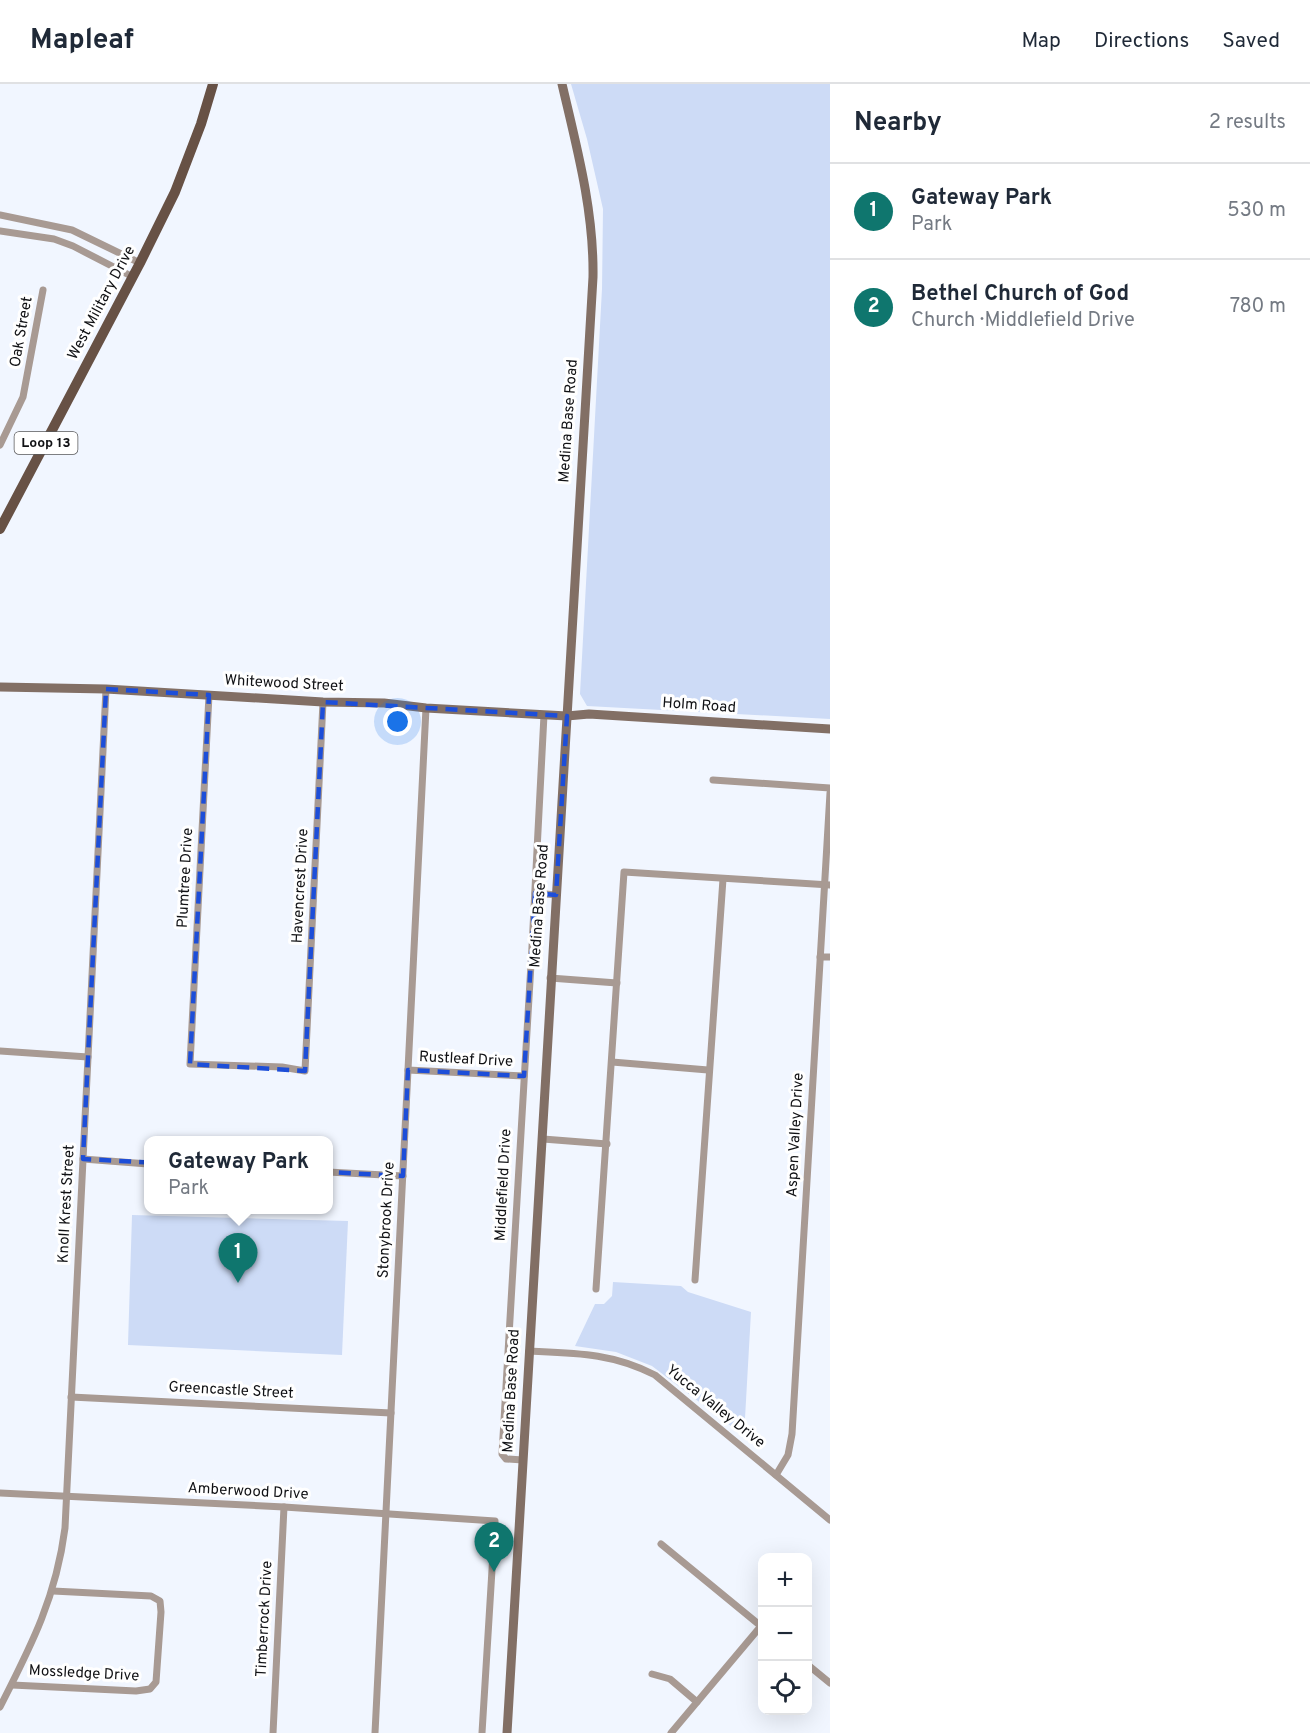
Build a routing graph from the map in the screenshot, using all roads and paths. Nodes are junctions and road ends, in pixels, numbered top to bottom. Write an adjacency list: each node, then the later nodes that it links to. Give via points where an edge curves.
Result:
1 (213, 84): 7 (main road, West Military Drive / Loop 13, via 175,192)
2 (562, 84): 18 (street, Medina Base Road, via 589,206 593,262)
3 (0, 215): 4 (street)
4 (24, 220): 6 (street); 7 (street, via 72,230)
5 (0, 231): 6 (street)
6 (21, 234): 8 (street, via 73,246)
7 (141, 263): 8 (main road, West Military Drive / Loop 13)
8 (133, 276): 11 (main road, West Military Drive / Loop 13)
9 (43, 290): 10 (street, Oak Street, via 23,397)
10 (0, 445)
11 (0, 529)
12 (0, 687): 13 (street, Whitewood Street)
13 (106, 689): 14 (street, Whitewood Street); 32 (street, Knoll Krest Street)
14 (209, 695): 15 (street, Whitewood Street); 36 (street, Plumtree Drive, via 190,1064)
15 (323, 702): 16 (street, Whitewood Street); 36 (street, Havencrest Drive)
16 (426, 708): 17 (street, Whitewood Street); 34 (street, Stonybrook Drive)
17 (544, 715): 18 (street, Whitewood Street); 25 (street, Middlefield Drive)
18 (567, 716): 19 (street, Holm Road, via 589,714); 26 (street, Medina Base Road)
19 (830, 729)
20 (713, 780): 21 (street)
21 (830, 788)
22 (830, 793): 24 (street, Aspen Valley Drive)
23 (723, 879): 24 (street); 30 (street, via 624,872); 35 (street)
24 (827, 885): 27 (street, Aspen Valley Drive)
25 (535, 893): 26 (street); 37 (street, Middlefield Drive)
26 (556, 895): 29 (street, Medina Base Road)
27 (820, 957): 28 (street); 50 (street, Aspen Valley Drive, via 792,1434 788,1455)
28 (830, 957)
29 (550, 978): 30 (street); 38 (street, Medina Base Road)
30 (617, 983): 33 (street)
31 (0, 1051): 32 (street)
32 (88, 1057): 40 (street, Knoll Krest Street)
33 (612, 1062): 35 (street); 39 (street)
34 (408, 1070): 37 (street, Rustleaf Drive); 43 (street, Stonybrook Drive)
35 (708, 1070): 44 (street)
36 (305, 1071)
37 (524, 1077): 49 (street, Middlefield Drive, via 502,1454 506,1459)
38 (543, 1139): 39 (street); 46 (street, Medina Base Road)
39 (607, 1144): 45 (street)
40 (83, 1159): 41 (street); 47 (street, Knoll Krest Street)
41 (144, 1164)
42 (333, 1172): 43 (street)
43 (403, 1176): 48 (street, Stonybrook Drive)
44 (695, 1280)
45 (596, 1289)
46 (529, 1351): 49 (street, Medina Base Road); 50 (street, Yucca Valley Drive, via 603,1356 641,1368 655,1375)
47 (71, 1397): 48 (street, Greencastle Street); 52 (street, Knoll Krest Street)
48 (391, 1413): 54 (street, Stonybrook Drive)
49 (523, 1460): 69 (street, Medina Base Road)
50 (776, 1474): 55 (street, Yucca Valley Drive)
51 (0, 1493): 52 (street, Amberwood Drive)
52 (67, 1496): 53 (street, Amberwood Drive); 57 (street, Knoll Krest Street, via 62,1551)
53 (284, 1507): 54 (street, Amberwood Drive); 66 (street, Timberrock Drive)
54 (386, 1513): 67 (street, Stonybrook Drive); 68 (street, Amberwood Drive, via 495,1521)
55 (830, 1520)
56 (661, 1544): 58 (street)
57 (53, 1591): 63 (street, Knoll Krest Street); 63 (street, Mossledge Drive, via 151,1596 160,1601 158,1677 153,1687 145,1691)
58 (758, 1623)
59 (758, 1631): 64 (street)
60 (812, 1669): 62 (street)
61 (652, 1674): 64 (street, via 670,1679)
62 (830, 1683)
63 (12, 1684): 65 (street, Knoll Krest Street)
64 (697, 1702): 70 (street)
65 (0, 1707)
66 (273, 1733)
67 (375, 1733)
68 (482, 1733)
69 (507, 1733)
70 (671, 1733)

